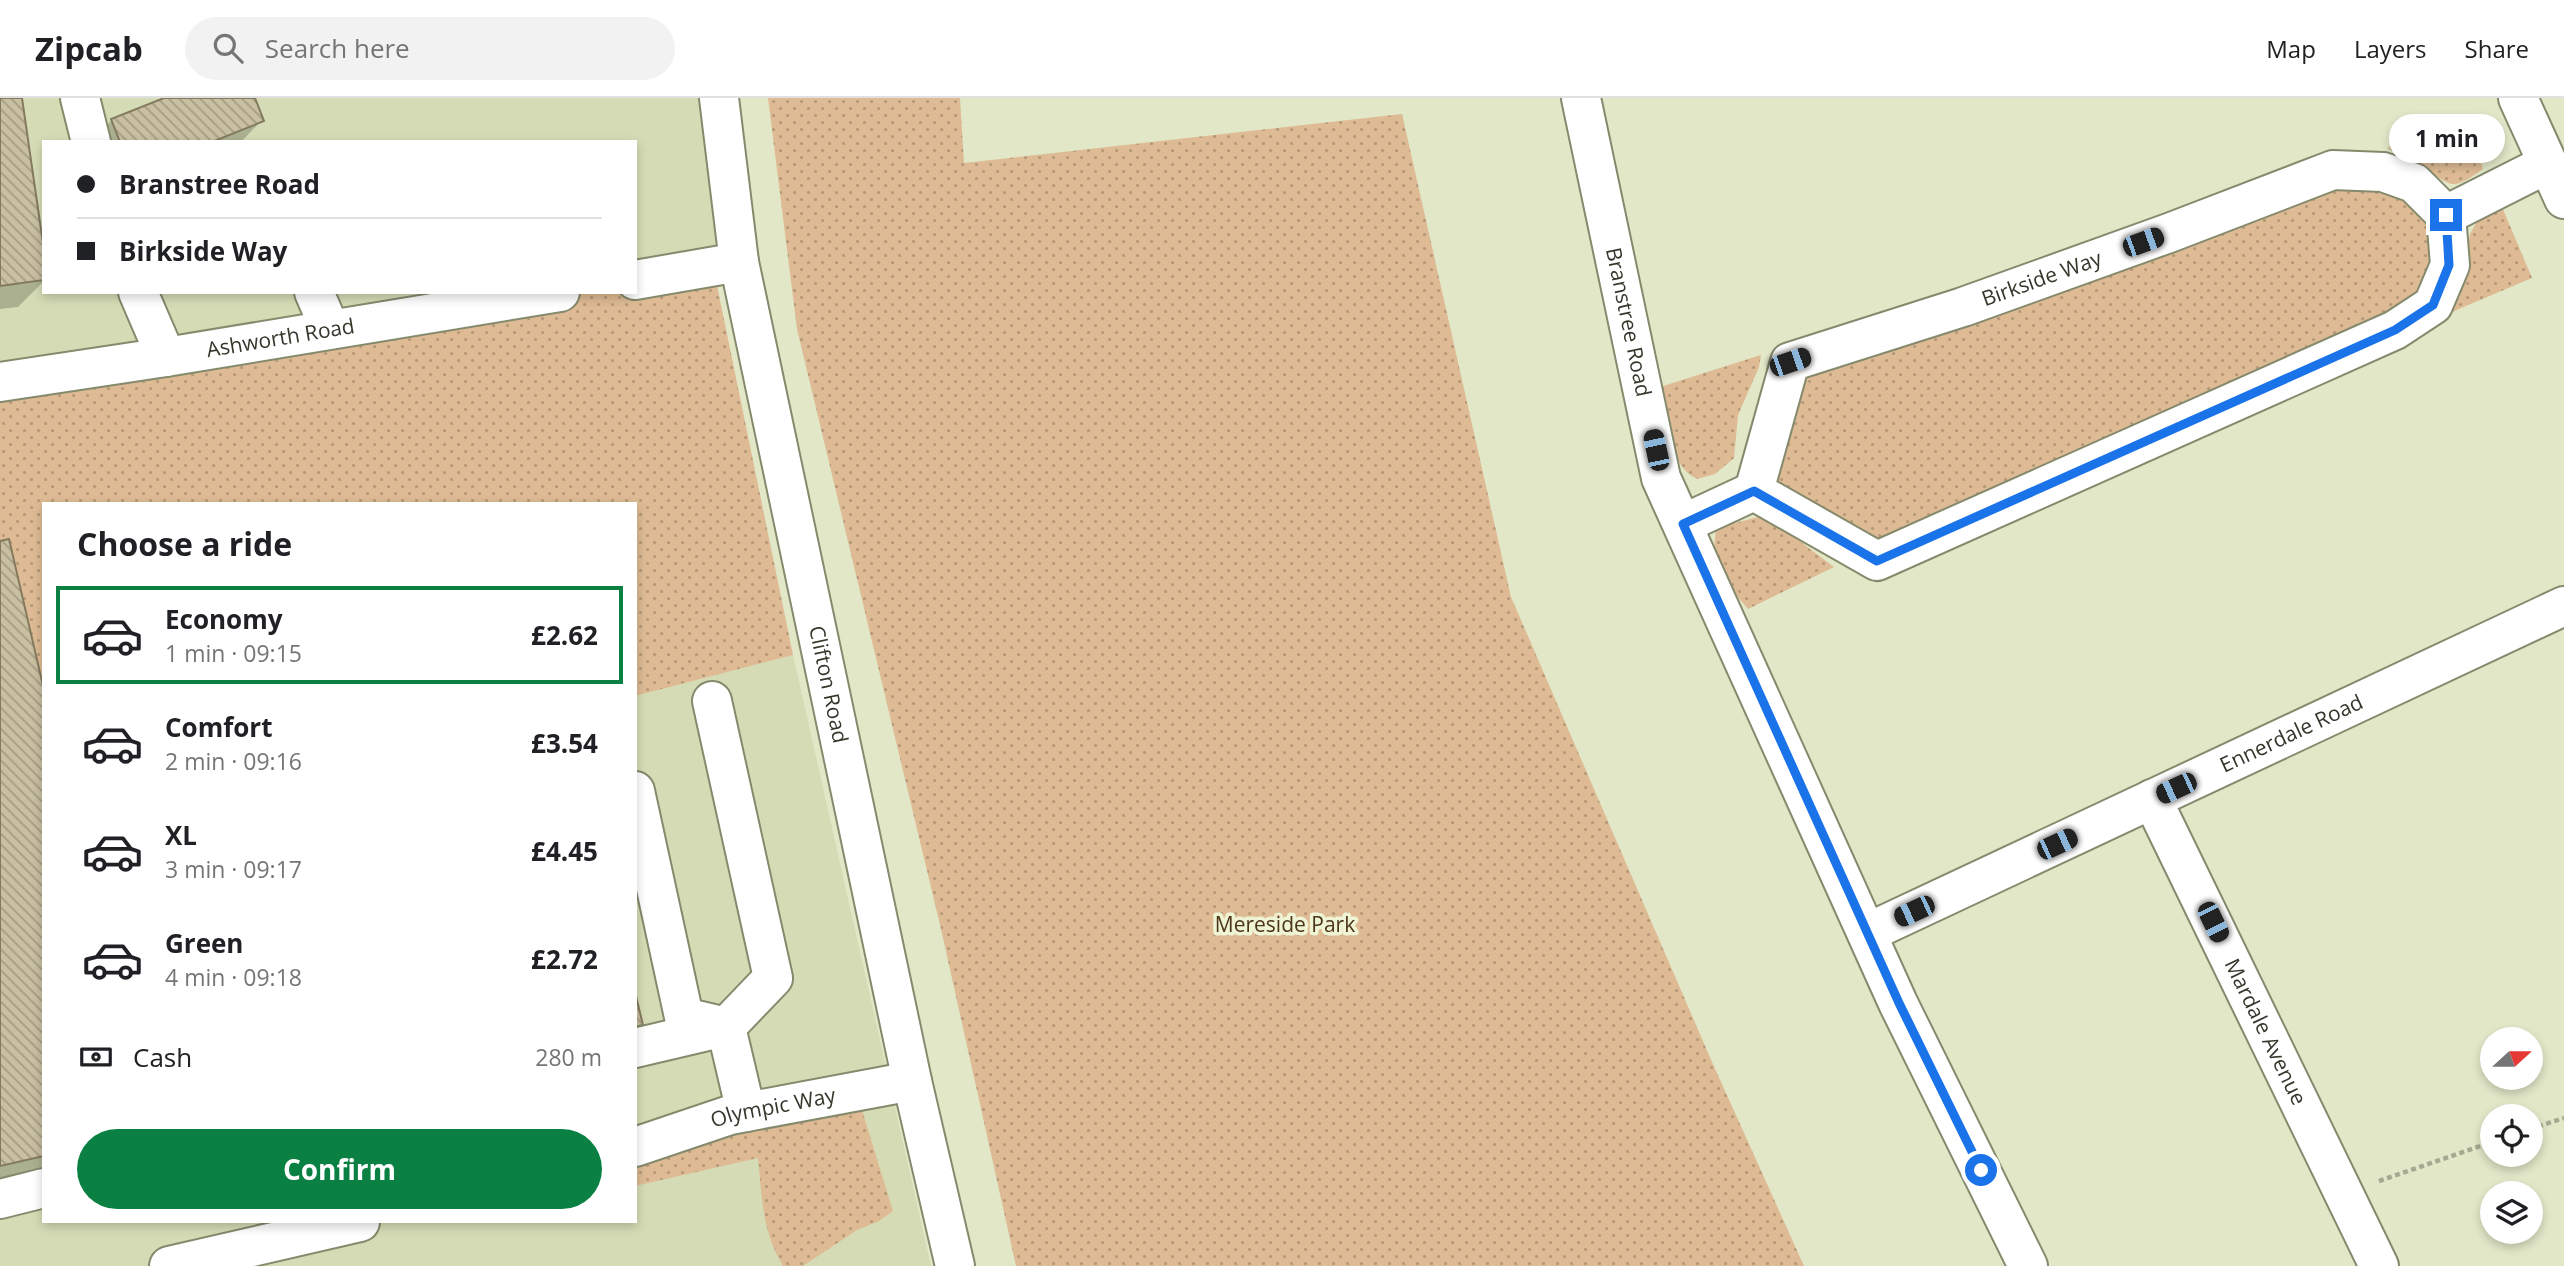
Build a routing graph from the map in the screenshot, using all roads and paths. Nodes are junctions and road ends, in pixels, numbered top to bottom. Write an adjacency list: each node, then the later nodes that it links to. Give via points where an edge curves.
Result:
1 (80, 98): 5 (street)
2 (719, 98): 9 (street, Clifton Road)
3 (1581, 98): 18 (street, Branstree Road, via 1661,478)
4 (2518, 98): 6 (street)
5 (90, 140)
6 (2547, 163): 7 (street); 8 (street)
7 (2564, 199)
8 (2446, 215): 17 (street, Birkside Way, via 2414,183 2383,172 2333,170 1976,303 1790,362); 17 (street, via 2449,265 2433,305 2395,330 1877,561)
9 (738, 262): 10 (street); 26 (street, Clifton Road)
10 (637, 279)
11 (139, 294): 15 (street)
12 (315, 294): 14 (street)
13 (548, 294): 14 (street, Ashworth Road)
14 (330, 329): 15 (street, Ashworth Road)
15 (166, 358): 16 (street, Ashworth Road)
16 (0, 382)
17 (1754, 491): 18 (street)
18 (1683, 524): 23 (street, Branstree Road)
19 (2564, 606): 22 (street, Ennerdale Road)
20 (712, 701): 24 (street, via 773,978)
21 (637, 799): 24 (street, via 684,1017)
22 (2152, 799): 23 (street, Ennerdale Road); 33 (street, Mardale Avenue)
23 (1867, 933): 38 (street, Branstree Road)
24 (726, 1027): 25 (street); 27 (street)
25 (637, 1048)
26 (912, 1081): 27 (street, Olympic Way); 37 (street, Clifton Road)
27 (746, 1112): 30 (street, Olympic Way)
28 (2564, 1118): 29 (path)
29 (2543, 1125)
30 (637, 1146)
31 (2480, 1146): 33 (path)
32 (42, 1188): 34 (street)
33 (2345, 1192): 39 (street, Mardale Avenue)
34 (0, 1199)
35 (356, 1223): 36 (street)
36 (169, 1266)
37 (955, 1266)
38 (2028, 1266)
39 (2379, 1266)

